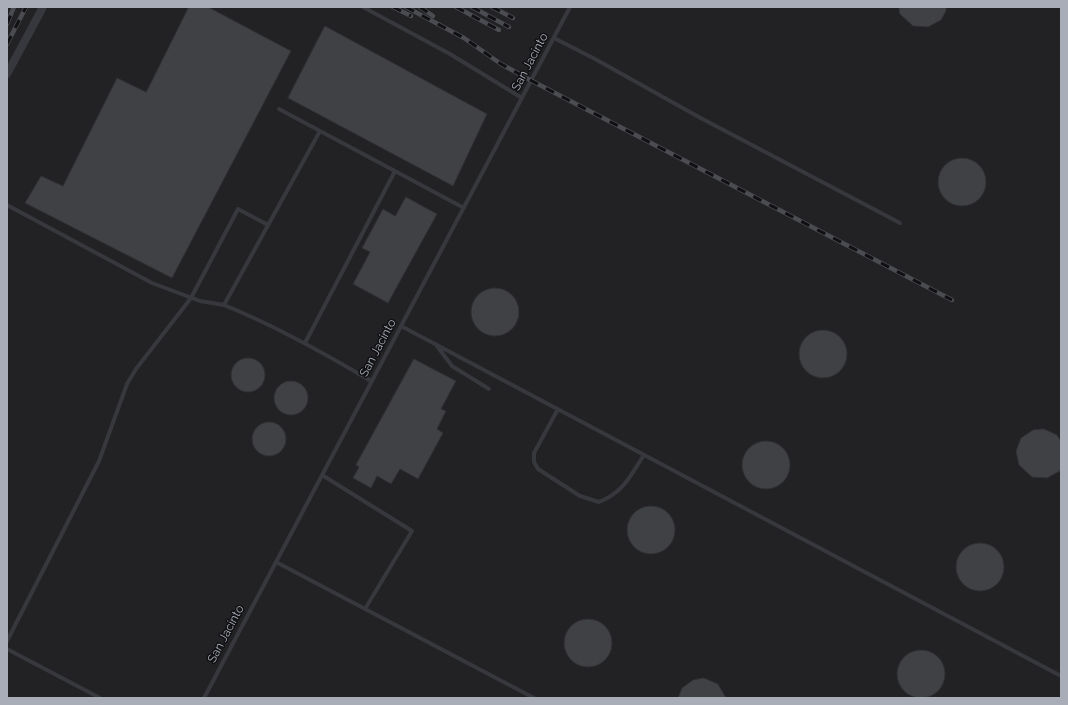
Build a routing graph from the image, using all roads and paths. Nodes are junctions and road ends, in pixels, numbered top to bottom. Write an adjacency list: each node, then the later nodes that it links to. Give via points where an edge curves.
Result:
1 (43, 7): 5 (street)
2 (364, 7): 6 (lane, via 450,54)
3 (570, 7): 4 (lane, San Jacinto)
4 (554, 38): 6 (lane, San Jacinto); 12 (lane, via 703,120)
5 (7, 74)
6 (522, 98): 11 (lane, San Jacinto)
7 (279, 109): 8 (lane)
8 (320, 131): 9 (lane); 13 (lane)
9 (395, 171): 11 (lane); 17 (lane)
10 (7, 205): 14 (lane, via 152,283)
11 (464, 208): 16 (lane, San Jacinto)
12 (900, 223)
13 (268, 225): 14 (lane, via 238,209); 15 (lane)
14 (191, 298): 15 (lane); 26 (lane, via 127,384 99,461)
15 (224, 305): 17 (lane, via 250,315)
16 (401, 326): 18 (lane); 19 (lane, San Jacinto)
17 (305, 344): 19 (lane)
18 (435, 344): 20 (lane, via 452,366); 21 (lane)
19 (372, 381): 23 (lane, San Jacinto)
20 (489, 389)
21 (558, 409): 22 (lane); 22 (lane, via 534,453 534,462 538,469 580,496 600,502 616,494 626,484)
22 (644, 455): 28 (lane)
23 (322, 475): 24 (lane, San Jacinto); 25 (lane, via 412,531)
24 (276, 562): 25 (lane); 30 (lane, San Jacinto)
25 (365, 609): 31 (lane)
26 (7, 641)
27 (7, 649): 29 (lane)
28 (1061, 676)
29 (100, 698)
30 (204, 698)
31 (534, 698)

